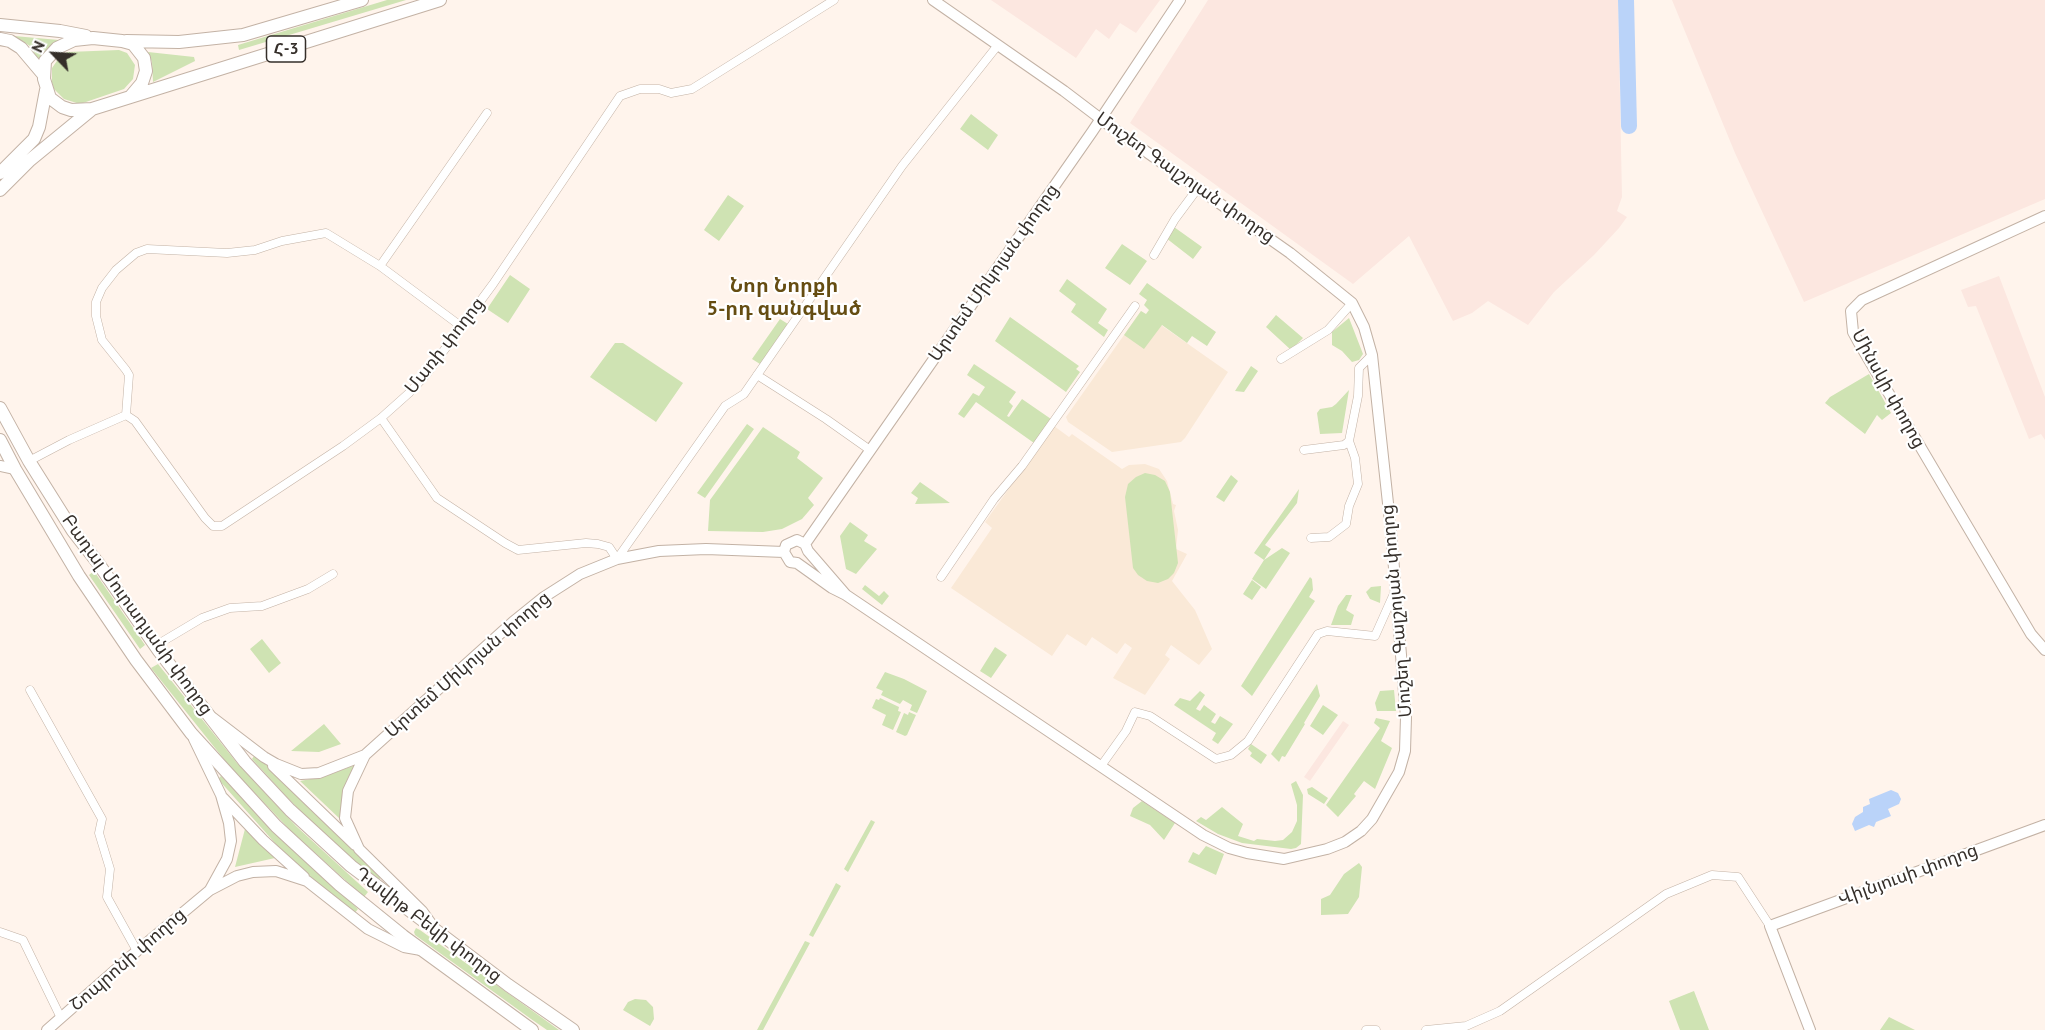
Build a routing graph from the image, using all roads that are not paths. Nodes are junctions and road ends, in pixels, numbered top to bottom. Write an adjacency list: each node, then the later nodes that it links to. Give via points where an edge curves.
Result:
1 (362, 0): 10 (main road, Հ-3, via 243,35 179,42)
2 (440, 0): 14 (main road, Հ-3)
3 (834, 0): 26 (street, Մառի փողոց, via 692,89 670,93 639,89 620,96)
4 (933, 0): 6 (main road, Մուշեղ Գալշոյան փողոց)
5 (1180, 0): 17 (main road, Արտեմ Միկոյան փողոց)
6 (944, 5): 11 (main road, Մուշեղ Գալշոյան փողոց)
7 (0, 25): 8 (main road)
8 (93, 38): 10 (main road); 12 (main road, via 74,40 57,48 45,61)
9 (0, 39): 12 (main road, via 21,48)
10 (122, 41): 14 (main road, via 133,45 144,58 146,71 142,83)
11 (998, 45): 17 (main road, Մուշեղ Գալշոյան փողոց); 29 (street, via 902,166)
12 (43, 74): 13 (main road)
13 (46, 89): 15 (main road, via 62,107); 18 (main road, via 34,139)
14 (131, 96): 15 (main road)
15 (92, 109): 20 (main road)
16 (487, 113): 23 (street)
17 (1100, 119): 19 (main road, Մուշեղ Գալշոյան փողոց); 35 (main road, Արտեմ Միկոյան փողոց)
18 (0, 173)
19 (1198, 188): 22 (street); 24 (main road, Մուշեղ Գալշոյան փողոց)
20 (0, 190)
21 (2045, 216): 52 (main road, Մինսկի փողոց, via 1862,300 1851,315 1859,343 2031,634)
22 (1154, 255)
23 (380, 266): 26 (street); 31 (street, via 327,233 246,251 147,249 136,253 116,270 96,302 102,340 129,375)
24 (1352, 303): 27 (main road, Մուշեղ Գալշոյան փողոց); 28 (street, via 1328,330)
25 (1135, 306): 48 (street)
26 (462, 327): 32 (street, Մառի փողոց, via 425,376)
27 (1372, 355): 34 (street, via 1359,368); 49 (main road, Մուշեղ Գալշոյան փողոց)
28 (1281, 359)
29 (758, 375): 35 (street); 43 (street, via 744,394 725,406)
30 (0, 408): 37 (main road, Բադալ Մուրադյանի փողոց)
31 (126, 415): 32 (street, Մառի փողոց, via 135,420 213,526 222,526); 37 (street)
32 (381, 418): 43 (street, via 437,498 505,543 518,550 598,544 609,548)
33 (0, 440): 39 (main road, Բադալ Մուրադյանի փողոց)
34 (1349, 441): 36 (street, via 1344,446); 40 (street, via 1358,484 1346,524 1329,537)
35 (870, 450): 41 (main road, Արտեմ Միկոյան փողոց)
36 (1304, 450)
37 (29, 461): 44 (main road, Բադալ Մուրադյանի փողոց)
38 (0, 466): 39 (main road)
39 (15, 469): 47 (main road, Բադալ Մուրադյանի փողոց)
40 (1311, 538)
41 (806, 548): 42 (main road, via 793,540); 45 (main road, via 804,560); 50 (main road, Մուշեղ Գալշոյան փողոց)
42 (784, 552): 43 (main road, Արտեմ Միկոյան փողոց, via 694,549); 45 (main road, via 790,562)
43 (617, 559): 57 (main road, Արտեմ Միկոյան փողոց, via 580,574 544,597)
44 (98, 563): 47 (main road, via 85,564); 51 (main road, Բադալ Մուրադյանի փողոց)
45 (797, 563): 50 (main road, Մուշեղ Գալշոյան փողոց)
46 (333, 574): 51 (street, via 308,589 262,606 231,608 202,618)
47 (79, 576): 53 (main road, Բադալ Մուրադյանի փողոց)
48 (941, 577)
49 (1396, 589): 59 (street, via 1375,636 1327,631 1318,634 1248,741 1231,755 1216,759 1150,716 1135,712); 59 (main road, Մուշեղ Գալշոյան փողոց, via 1405,751 1399,772 1381,805 1361,831 1345,842 1284,859 1229,848 1203,835)
50 (846, 595): 59 (main road, Մուշեղ Գալշոյան փողոց)
51 (154, 646): 53 (main road, via 149,659); 55 (main road, Բադալ Մուրադյանի փողոց)
52 (2045, 650)
53 (136, 660): 56 (main road, Բադալ Մուրադյանի փողոց)
54 (30, 690): 72 (street, via 102,819 99,833 110,868 107,897)
55 (210, 716): 58 (main road, Արտեմ Միկոյան փողոց); 61 (main road, Բադալ Մուրադյանի փողոց, via 245,762)
56 (191, 733): 60 (main road); 63 (main road, Բադալ Մուրադյանի փողոց)
57 (365, 755): 58 (main road, Արտեմ Միկոյան փողոց, via 319,773 301,774); 64 (main road, Արտեմ Միկոյան փողոց, via 348,791 345,818)
58 (264, 757): 64 (main road)
59 (1101, 766)
60 (221, 795): 65 (main road); 66 (main road, via 231,841 227,859)
61 (290, 810): 67 (main road, Դավիթ Բեկի փողոց, via 351,866)
62 (2045, 825): 68 (main road, Վիլնյուսի փողոց)
63 (276, 826): 71 (main road, Դավիթ Բեկի փողոց)
64 (360, 849): 70 (main road, Արտեմ Միկոյան փողոց, via 422,911)
65 (308, 880): 66 (main road, via 276,871 253,872); 73 (main road, via 368,929 404,947)
66 (210, 890): 72 (main road, Շոպրոնի փողոց)
67 (417, 918): 70 (main road, Դավիթ Բեկի փողոց); 71 (main road, via 403,921)
68 (1770, 926): 80 (street, via 1738,877 1712,875 1666,894 1500,1011 1466,1026); 81 (main road)
69 (0, 932): 74 (street, via 23,940)
70 (438, 933): 77 (main road, Դավիթ Բեկի փողոց)
71 (403, 936): 73 (main road, Դավիթ Բեկի փողոց)
72 (137, 951): 74 (main road, Շոպրոնի փողոց)
73 (424, 951): 76 (main road, Դավիթ Բեկի փողոց)
74 (61, 1018): 75 (main road, Շոպրոնի փողոց)
75 (47, 1030)
76 (532, 1030)
77 (573, 1030)
78 (1366, 1030): 79 (street)
79 (1376, 1030)
80 (1426, 1030)
81 (1810, 1030)

